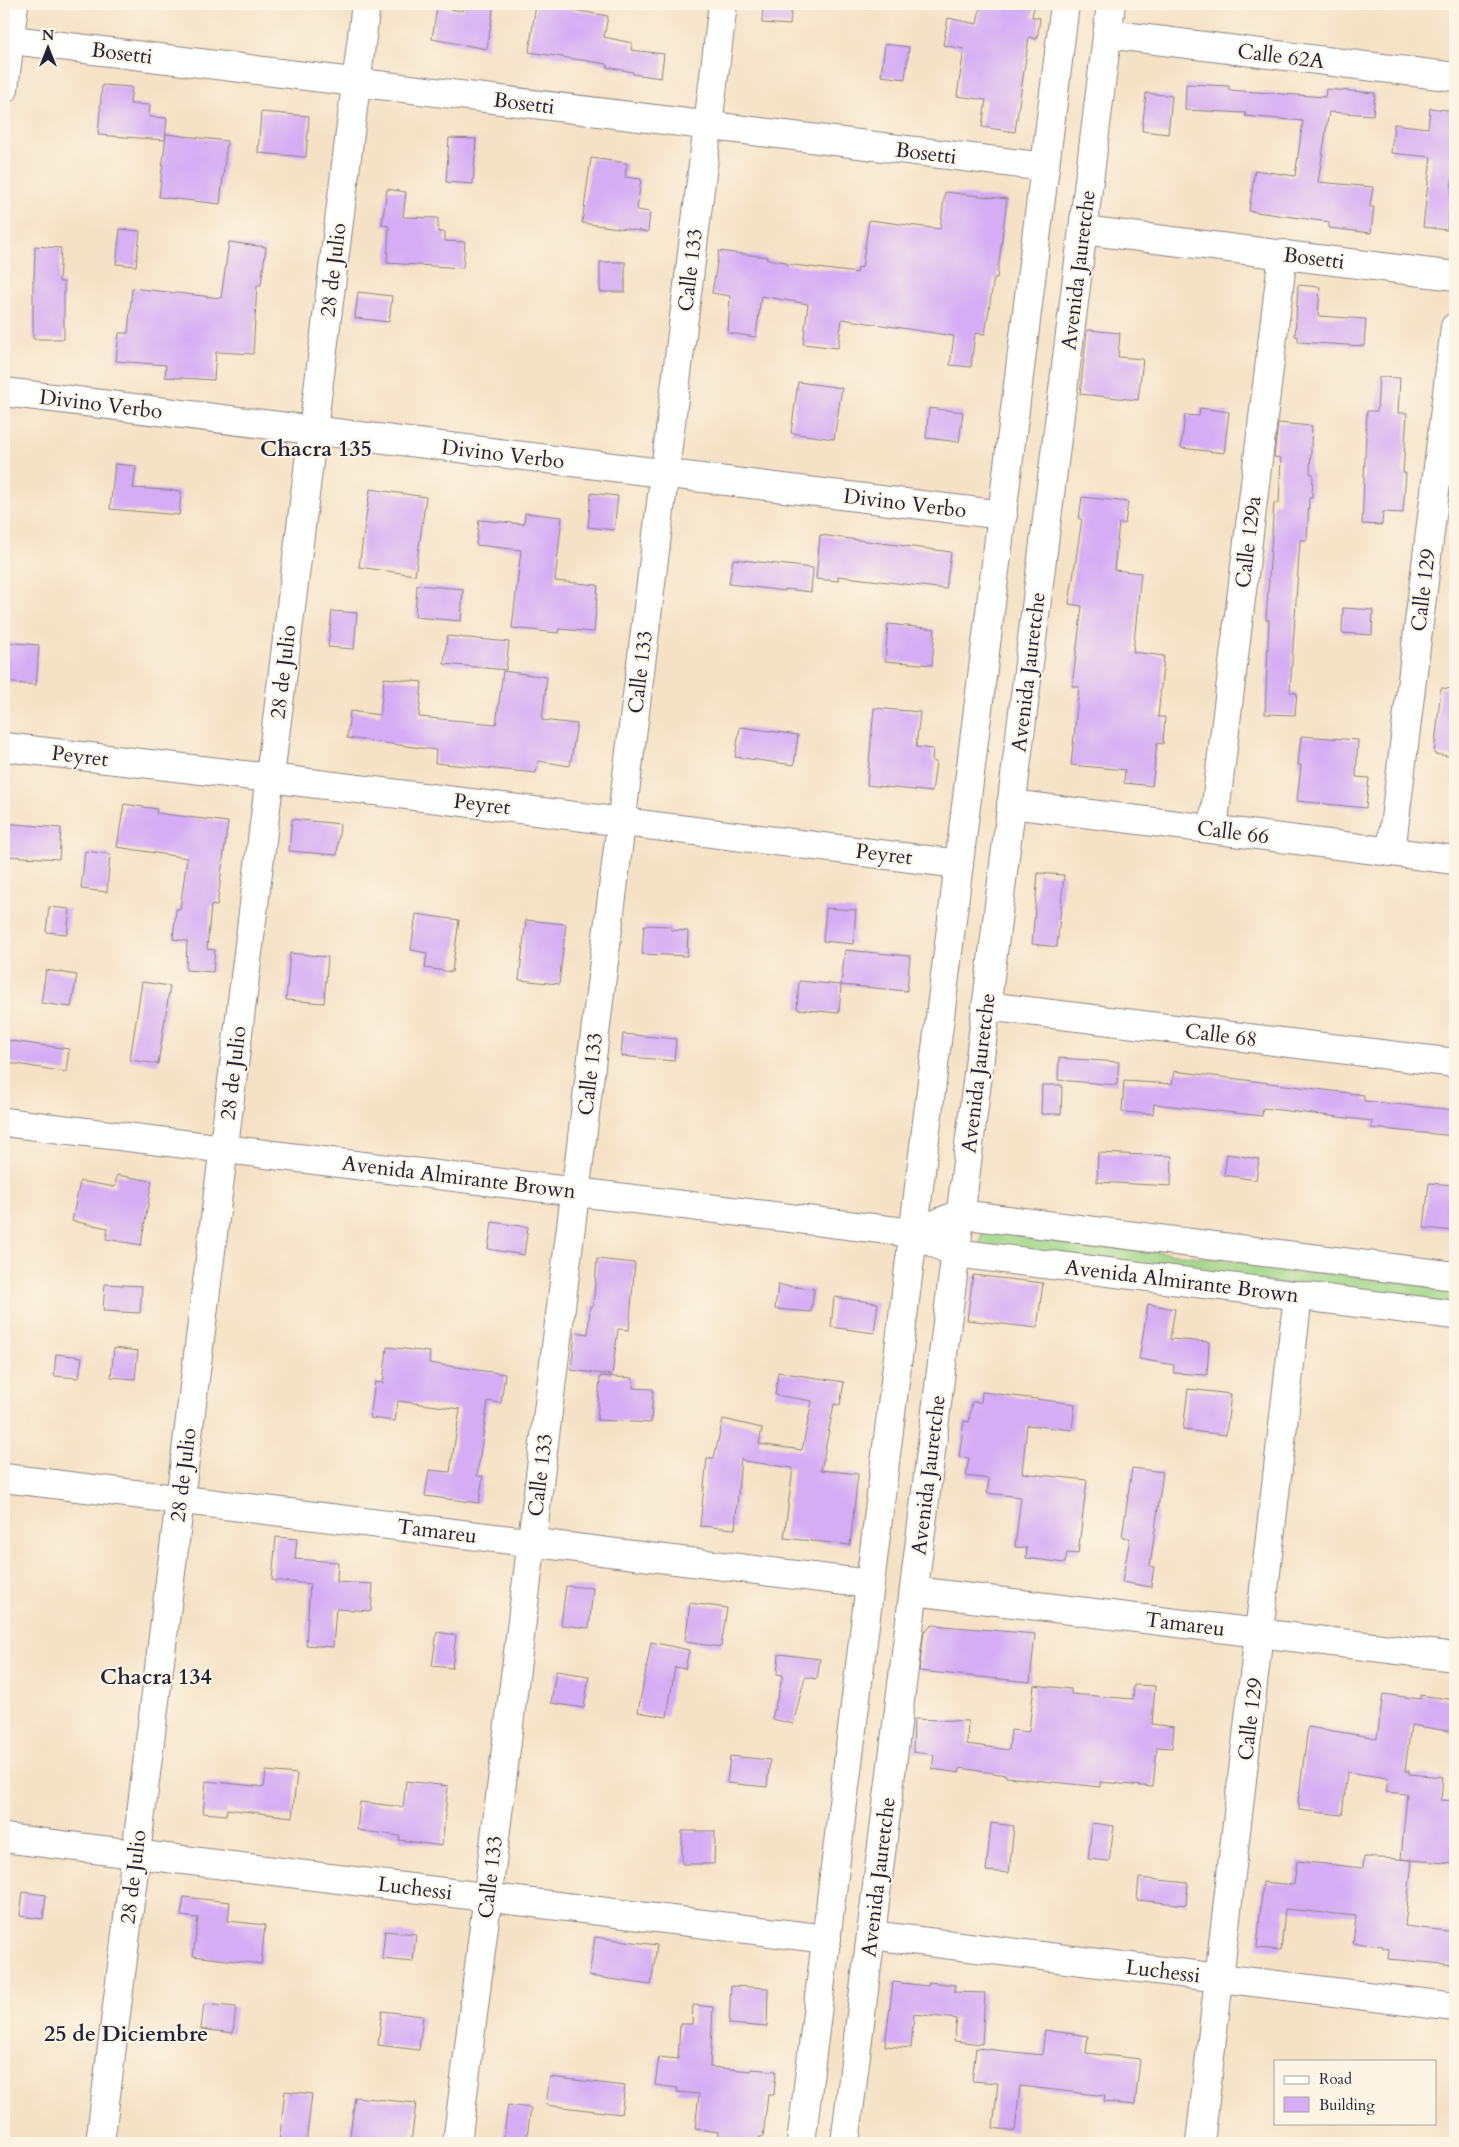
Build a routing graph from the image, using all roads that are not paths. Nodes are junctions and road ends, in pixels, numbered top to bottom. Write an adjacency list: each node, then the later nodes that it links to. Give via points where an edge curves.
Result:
1 (14, 4): 7 (street)
2 (366, 4): 9 (street, 28 de Julio)
3 (722, 4): 11 (street, Calle 133)
4 (1065, 4): 12 (street, Avenida Jauretche)
5 (1111, 4): 6 (street, Avenida Jauretche)
6 (1107, 34): 8 (street, Calle 62A); 13 (street, Avenida Jauretche)
7 (7, 39): 9 (street, Bosetti); 10 (street)
8 (1455, 77)
9 (356, 82): 11 (street, Bosetti); 18 (street, 28 de Julio)
10 (4, 89)
11 (707, 126): 12 (street, Bosetti); 19 (street, Calle 133)
12 (1045, 167): 20 (street, Avenida Jauretche)
13 (1082, 230): 14 (street, Bosetti); 23 (street, Avenida Jauretche)
14 (1283, 254): 15 (street, Bosetti); 25 (street, Calle 129a)
15 (1455, 276)
16 (1455, 328): 26 (street, Calle 129)
17 (4, 392): 18 (street, Divino Verbo)
18 (313, 430): 19 (street, Divino Verbo); 22 (street, 28 de Julio)
19 (664, 474): 20 (street, Divino Verbo); 24 (street, Calle 133)
20 (1003, 515): 28 (street, Avenida Jauretche)
21 (4, 747): 22 (street, Peyret)
22 (270, 778): 24 (street, Peyret); 32 (street, 28 de Julio)
23 (1011, 804): 25 (street, Calle 66); 29 (street, Avenida Jauretche)
24 (621, 822): 28 (street, Peyret); 33 (street, Calle 133)
25 (1213, 829): 26 (street, Calle 66)
26 (1391, 852): 27 (street, Calle 66)
27 (1455, 860)
28 (959, 864): 35 (street, Avenida Jauretche)
29 (986, 1006): 30 (street, Calle 68); 34 (street, Avenida Jauretche)
30 (1455, 1063)
31 (4, 1122): 32 (street, Avenida Almirante Brown)
32 (223, 1149): 33 (street, Avenida Almirante Brown); 41 (street, 28 de Julio)
33 (575, 1192): 35 (street, Avenida Almirante Brown); 42 (street, Calle 133)
34 (960, 1214): 35 (street, Avenida Almirante Brown); 36 (street, Avenida Jauretche); 37 (street, Avenida Almirante Brown)
35 (913, 1233): 36 (street, Avenida Almirante Brown); 43 (street, Avenida Jauretche)
36 (956, 1253): 38 (street, Avenida Almirante Brown); 44 (street, Avenida Jauretche)
37 (1455, 1276)
38 (1298, 1295): 39 (street, Avenida Almirante Brown); 45 (street, Calle 129)
39 (1455, 1314)
40 (4, 1478): 41 (street, Tamareu)
41 (180, 1498): 42 (street, Tamareu); 48 (street, 28 de Julio)
42 (532, 1543): 43 (street, Tamareu); 49 (street, Calle 133)
43 (870, 1584): 51 (street, Avenida Jauretche)
44 (914, 1591): 45 (street, Tamareu); 50 (street, Avenida Jauretche)
45 (1260, 1633): 46 (street, Tamareu); 52 (street, Calle 129)
46 (1455, 1657)
47 (4, 1838): 48 (street, Luchessi)
48 (136, 1854): 49 (street, Luchessi); 54 (street, 28 de Julio)
49 (488, 1897): 51 (street, Luchessi); 55 (street, Calle 133)
50 (871, 1935): 52 (street, Luchessi); 57 (street, Avenida Jauretche)
51 (826, 1939): 56 (street, Avenida Jauretche)
52 (1220, 1978): 53 (street, Luchessi); 58 (street, Calle 129)
53 (1455, 2007)
54 (100, 2143)
55 (457, 2143)
56 (801, 2143)
57 (845, 2143)
58 (1200, 2143)

